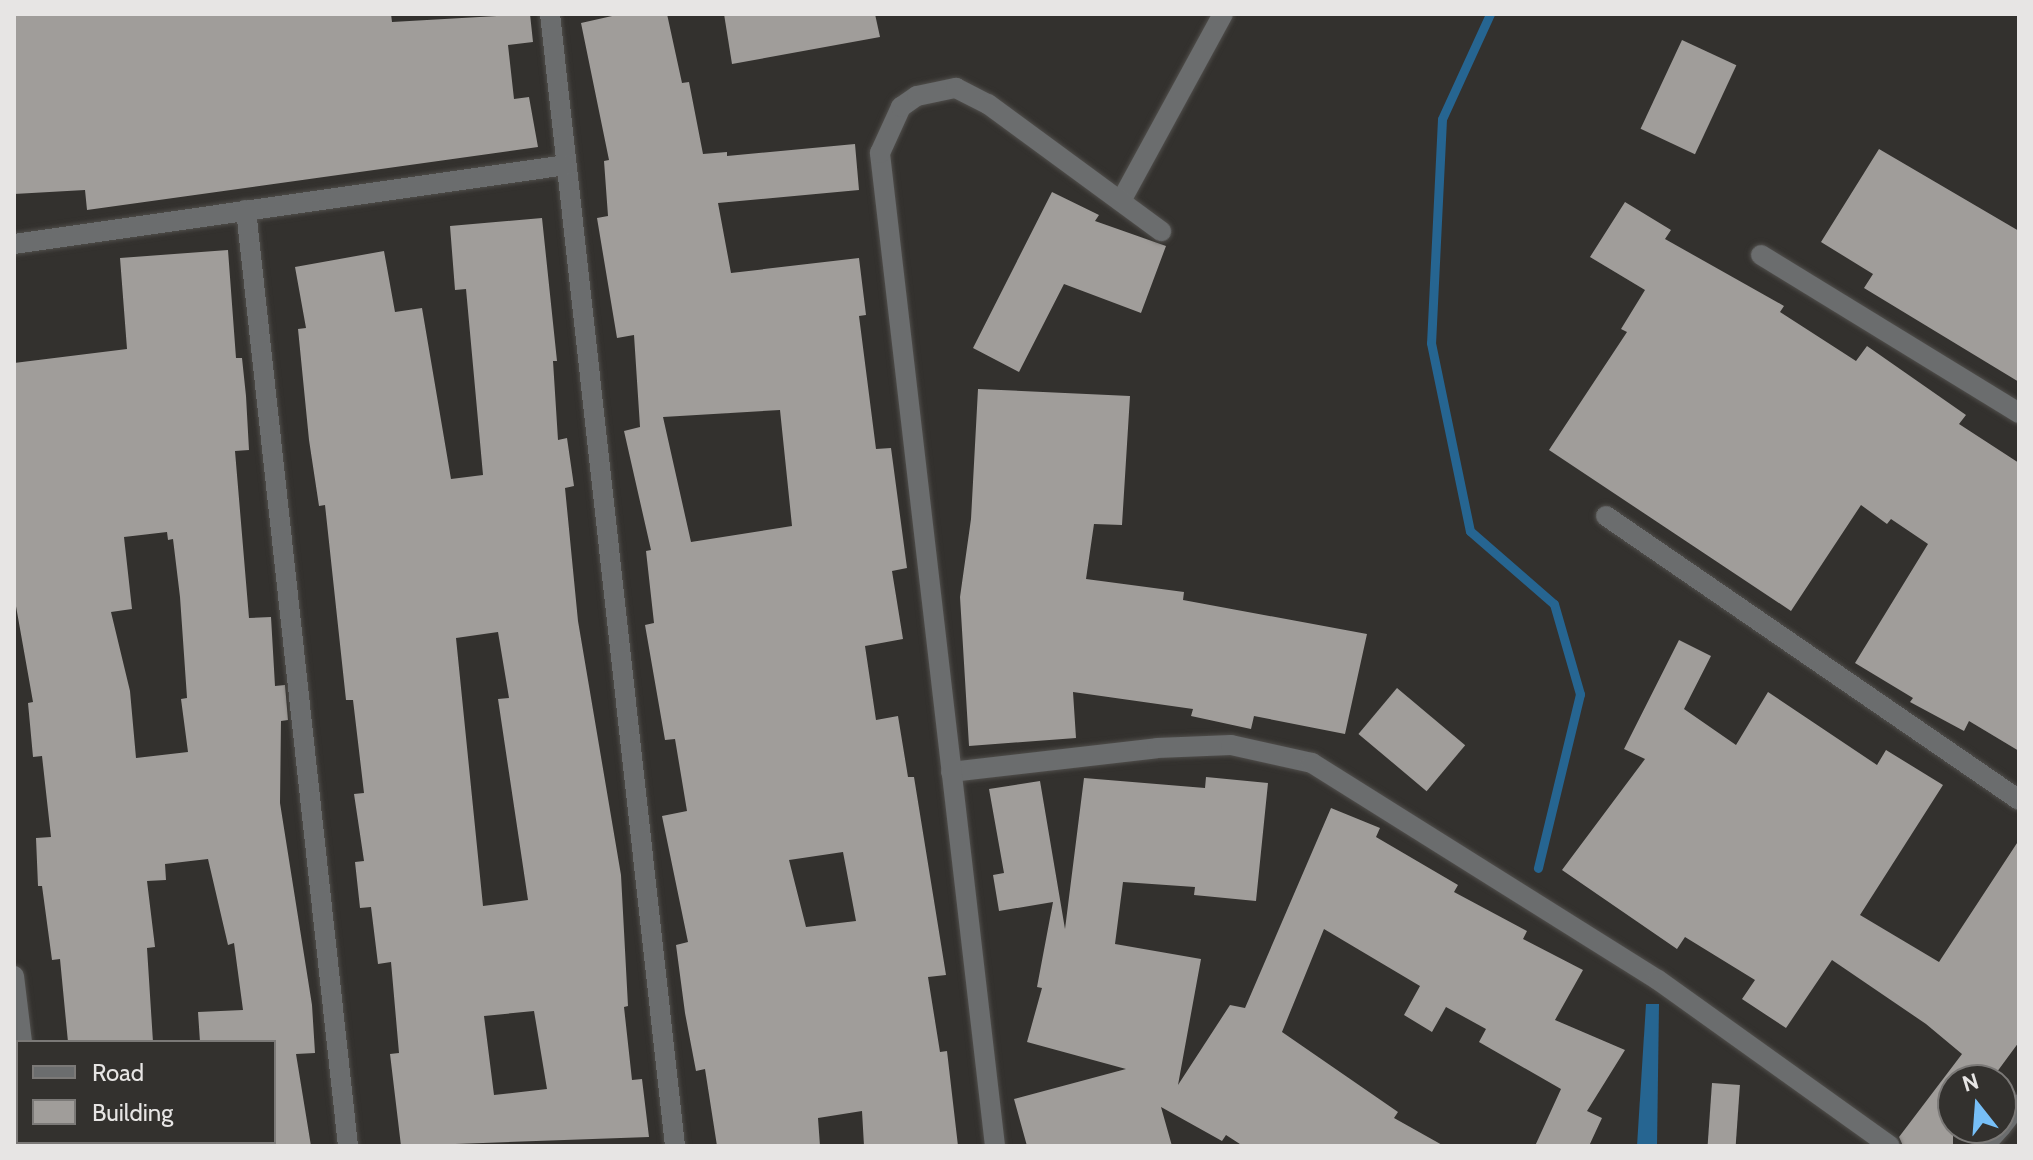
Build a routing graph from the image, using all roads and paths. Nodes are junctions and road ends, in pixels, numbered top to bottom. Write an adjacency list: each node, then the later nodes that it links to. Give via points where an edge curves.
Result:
1 (550, 14): 3 (street)
2 (1223, 14): 4 (street)
3 (566, 165): 5 (street); 16 (street)
4 (1121, 201): 6 (street); 11 (street, via 988,104 956,88 917,96 901,107 880,153)
5 (246, 210): 7 (street); 15 (street)
6 (1161, 231)
7 (14, 244)
8 (1761, 255): 9 (street)
9 (2019, 413)
10 (1606, 516): 12 (street)
11 (951, 772): 17 (street); 18 (street, via 1157,748 1231,745 1312,763 1658,980)
12 (2019, 800)
13 (14, 976): 14 (street)
14 (22, 1040)
15 (348, 1146)
16 (675, 1146)
17 (995, 1146)
18 (1890, 1146)

